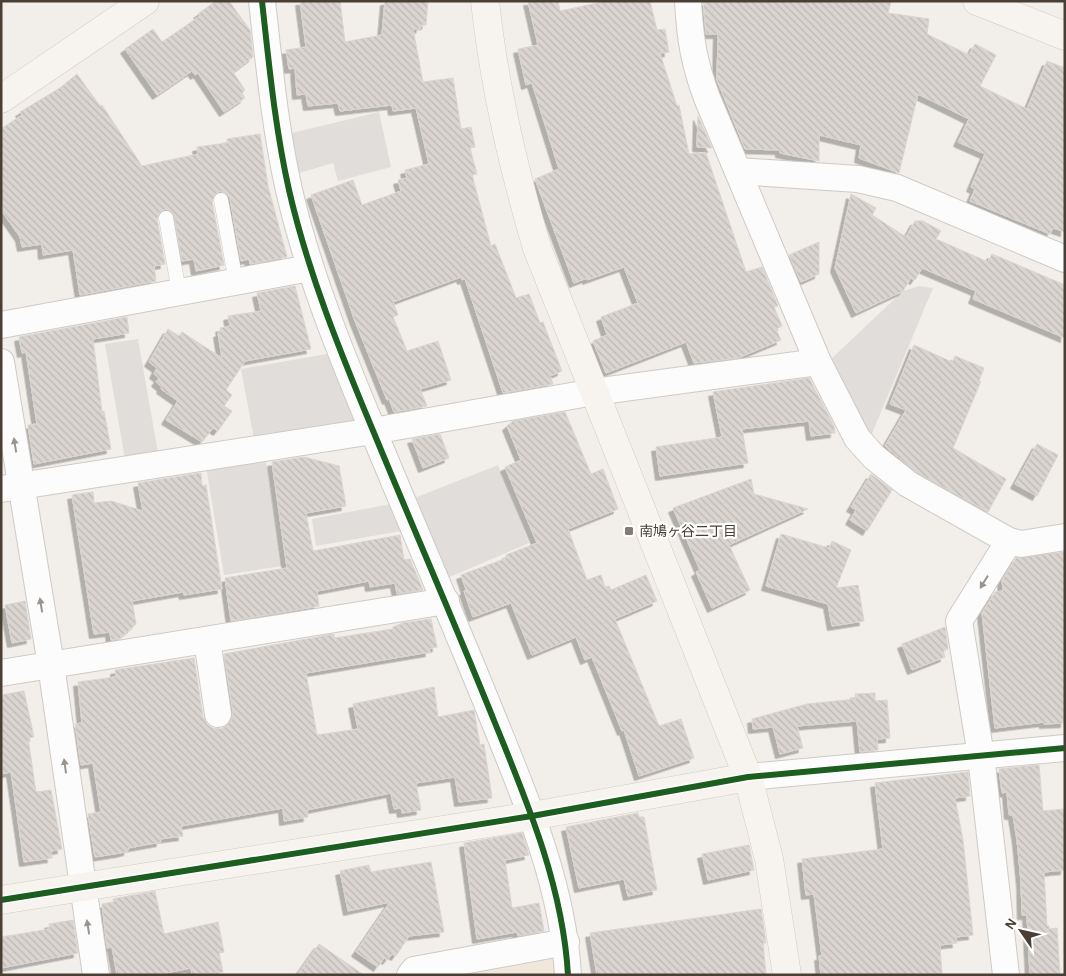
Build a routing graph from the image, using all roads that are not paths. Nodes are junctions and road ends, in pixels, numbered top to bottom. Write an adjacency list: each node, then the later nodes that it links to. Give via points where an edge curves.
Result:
1 (145, 1): 7 (street)
2 (262, 1): 12 (street, via 274,109 289,190)
3 (484, 1): 18 (street, via 499,104 515,173 537,248)
4 (688, 1): 8 (street, via 690,38 697,70)
5 (977, 1): 6 (street)
6 (1065, 36)
7 (1, 99)
8 (738, 171): 11 (street, via 858,179 897,188); 17 (street)
9 (221, 200): 13 (lane)
10 (166, 218): 14 (lane)
11 (1065, 259)
12 (310, 268): 13 (street); 19 (street)
13 (236, 282): 14 (street)
14 (179, 292): 15 (street)
15 (1, 325)
16 (1, 362): 20 (street, one-way to 16)
17 (818, 362): 18 (street); 22 (street, via 857,438 874,457 908,484)
18 (594, 392): 19 (street); 30 (street)
19 (373, 431): 20 (street); 23 (street)
20 (11, 488): 25 (street, one-way to 20)
21 (1065, 537): 22 (street, via 1021,544)
22 (1009, 541): 29 (street, one-way to 29, via 959,621)
23 (446, 601): 24 (street); 31 (street)
24 (207, 640): 25 (street); 27 (street)
25 (51, 665): 26 (street); 32 (street, one-way to 25)
26 (1, 673)
27 (218, 714)
28 (1065, 748): 29 (street)
29 (981, 756): 30 (street); 39 (street)
30 (748, 777): 31 (street); 38 (street, via 769,859)
31 (532, 816): 32 (street); 34 (street)
32 (82, 887): 33 (street); 35 (street, one-way to 32)
33 (1, 900)
34 (566, 942): 36 (street, via 414,970); 37 (street)
35 (96, 975)
36 (410, 975)
37 (568, 975)
38 (787, 975)
39 (1006, 975)

